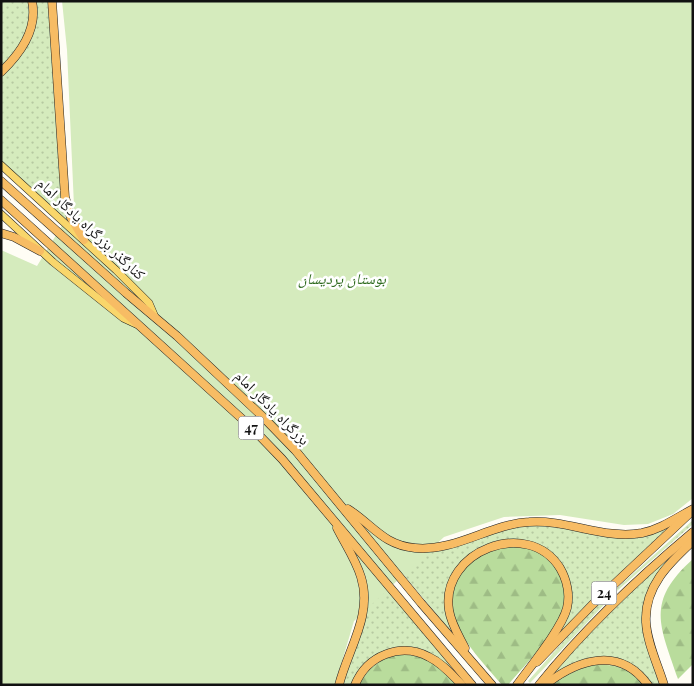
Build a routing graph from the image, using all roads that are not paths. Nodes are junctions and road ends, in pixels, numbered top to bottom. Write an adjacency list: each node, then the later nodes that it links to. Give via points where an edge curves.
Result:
1 (32, 1): 3 (highway, via 33,19 25,42)
2 (52, 1): 9 (highway, via 65,197 71,218)
3 (1, 72)
4 (1, 165): 9 (main road, کنارگذر بزرگراه یادگار امام)
5 (1, 181): 11 (highway, بزرگراه یادگار امام / 47)
6 (1, 200): 12 (highway, بزرگراه یادگار امام / 47)
7 (1, 214): 10 (main road)
8 (1, 233): 10 (highway)
9 (84, 240): 11 (main road, کنارگذر بزرگراه یادگار امام, via 149,303)
10 (40, 251): 12 (main road, via 123,318)
11 (155, 318): 13 (highway, بزرگراه یادگار امام / 47, via 263,417)
12 (141, 326): 15 (highway, بزرگراه یادگار امام / 47, via 251,427)
13 (344, 507): 14 (highway, via 390,542 426,548 450,544 494,528 529,522 554,522 620,534 641,533 661,527); 18 (highway, بزرگراه یادگار امام / 47, via 414,595)
14 (693, 510): 19 (highway, 24, via 592,605)
15 (333, 520): 20 (highway, via 359,570 364,596 360,625); 23 (highway, بزرگراه یادگار امام / 47)
16 (693, 532): 25 (highway, 24, via 588,627)
17 (693, 541): 28 (highway, via 662,573 648,603 646,627)
18 (471, 659): 19 (highway, via 450,611 450,592 457,573 474,555 490,546 510,542 532,545 558,565 568,599 559,627); 24 (highway, بزرگراه یادگار امام / 47)
19 (518, 682)
20 (339, 685)
21 (355, 685): 22 (highway, via 374,660 404,650 430,657)
22 (462, 685)
23 (472, 685)
24 (492, 685)
25 (539, 685)
26 (545, 685): 27 (highway, via 572,667 593,660 625,665)
27 (648, 685)
28 (664, 685)

